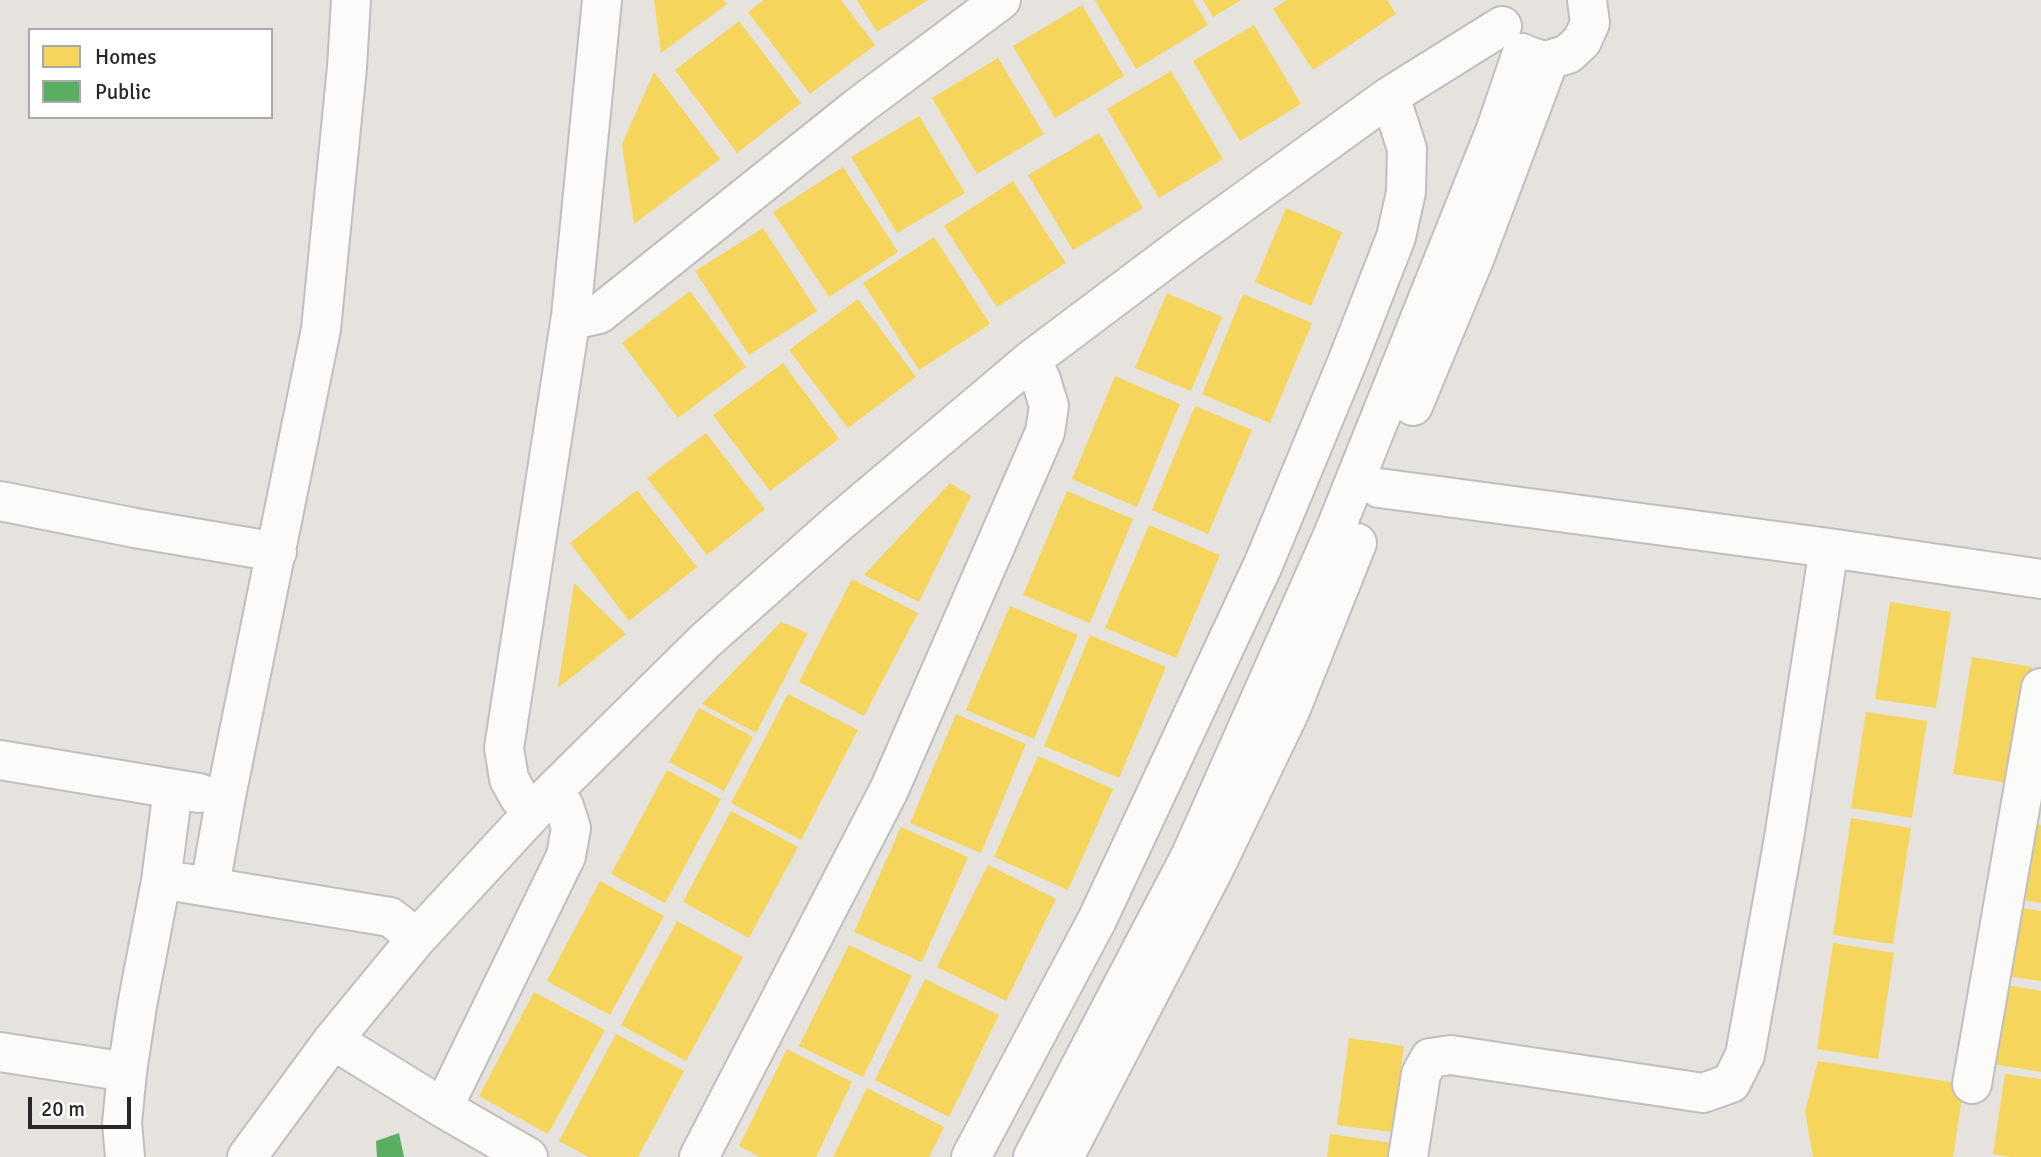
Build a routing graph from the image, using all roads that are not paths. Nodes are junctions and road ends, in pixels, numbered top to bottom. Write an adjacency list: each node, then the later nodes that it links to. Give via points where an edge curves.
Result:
1 (351, 0): 12 (street, via 321,329)
2 (602, 0): 7 (street)
3 (1002, 0): 7 (street, via 858,107 599,314)
4 (1588, 1): 5 (street, via 1590,23 1582,41 1568,54)
5 (1519, 35): 6 (street); 9 (street, via 1475,257); 32 (street, via 1496,129 1333,535 1191,855)
6 (1390, 96): 8 (street); 31 (street, via 1407,149 1406,192 1396,237 1353,347 1263,565 1097,920)
7 (571, 316): 18 (street, via 504,748 509,779 519,797)
8 (1031, 360): 18 (street, via 706,640); 30 (street, via 1049,406 1045,432 889,790)
9 (1379, 488): 11 (street); 33 (street, via 1290,711 1214,869)
10 (0, 501): 12 (street)
11 (1829, 548): 13 (street); 34 (street, via 1745,1055 1731,1083 1703,1093 1451,1055 1430,1058 1421,1074)
12 (277, 552): 17 (street)
13 (2041, 579)
14 (2041, 688): 25 (street)
15 (0, 760): 16 (street)
16 (173, 789): 17 (street); 19 (street)
17 (226, 796): 20 (street)
18 (542, 802): 21 (street); 26 (street, via 564,806 571,828 566,856)
19 (161, 880): 20 (street); 24 (street)
20 (210, 886): 21 (street, via 390,917)
21 (416, 938): 22 (street)
22 (333, 1040): 26 (street); 28 (street)
23 (0, 1052): 24 (street)
24 (127, 1072): 27 (street, via 122,1123)
25 (1972, 1084)
26 (443, 1108): 29 (street)
27 (125, 1157)
28 (247, 1157)
29 (528, 1157)
30 (699, 1157)
31 (971, 1157)
32 (1033, 1157)
33 (1064, 1157)
34 (1408, 1157)

